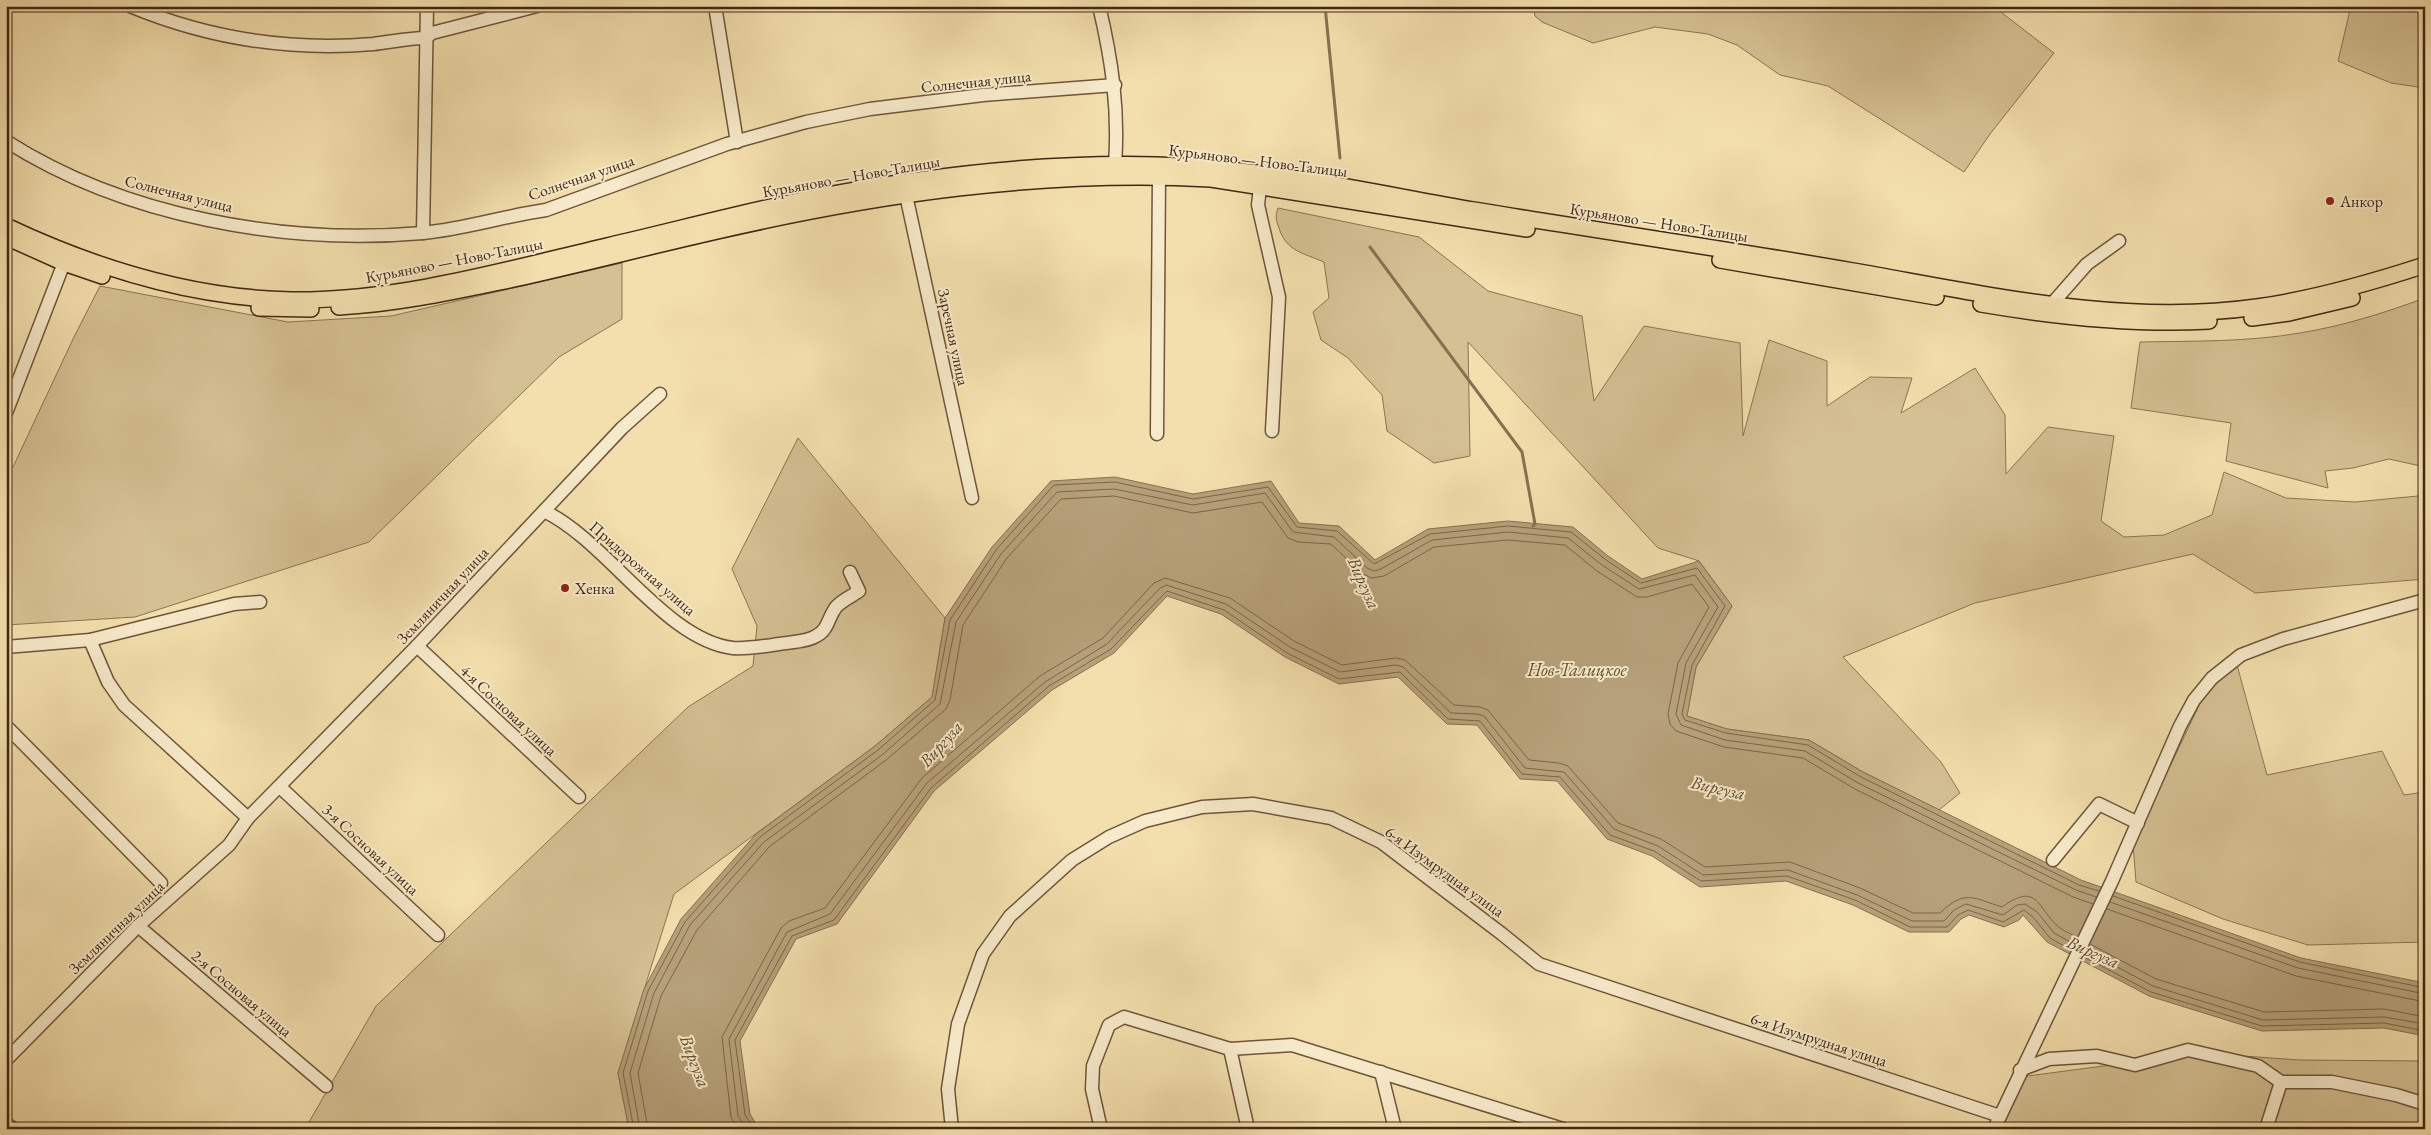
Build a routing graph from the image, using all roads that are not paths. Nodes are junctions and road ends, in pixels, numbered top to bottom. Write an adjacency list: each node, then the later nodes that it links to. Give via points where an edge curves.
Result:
1 (130, 6): 6 (street, via 165,21 249,41 328,45)
2 (427, 6): 6 (street)
3 (537, 6): 6 (street, via 432,33)
4 (715, 6): 9 (street)
5 (1100, 6): 7 (street)
6 (426, 38): 15 (street)
7 (1115, 86): 9 (street, Солнечная улица, via 983,95 870,109 806,122); 10 (street, via 1118,130)
8 (6, 141): 15 (street, Солнечная улица, via 70,175 119,196 188,215 266,229 348,236)
9 (737, 142): 15 (street, Солнечная улица, via 617,182 546,210)
10 (1115, 165): 13 (main road, Курьяново — Ново-Талицы, via 991,172); 21 (main road, Курьяново — Ново-Талицы, via 1169,165 1260,174)
11 (1159, 176): 12 (main road, Курьяново — Ново-Талицы); 13 (main road, Курьяново — Ново-Талицы, via 1063,178); 25 (street)
12 (1260, 186): 20 (main road, Курьяново — Ново-Талицы, via 2050,316 2120,322 2230,320 2289,313 2336,303); 24 (street, via 1258,205 1279,298)
13 (904, 188): 18 (main road, Курьяново — Ново-Талицы, via 781,205 457,280 362,295 292,300 204,291); 26 (street, Заречная улица)
14 (6, 226): 18 (main road, Курьяново — Ново-Талицы)
15 (424, 233)
16 (6, 237): 18 (main road, Курьяново — Ново-Талицы)
17 (2118, 241): 21 (street, via 2087,264)
18 (66, 258): 23 (street)
19 (2425, 265): 21 (main road, Курьяново — Ново-Талицы, via 2334,293 2236,309 2119,311)
20 (2425, 276)
21 (2051, 305)
22 (660, 394): 27 (street, Земляничная улица, via 622,428)
23 (6, 413)
24 (1272, 431)
25 (1157, 434)
26 (972, 498)
27 (544, 511): 28 (street, Придорожная улица, via 574,528 684,627 733,648 769,646 816,637 828,625 837,606 859,591); 32 (street, Земляничная улица)
28 (850, 572)
29 (2425, 600): 38 (street, via 2283,639 2241,655 2227,664 2194,700)
30 (260, 602): 31 (street, via 234,604)
31 (90, 640): 33 (street); 37 (street, via 108,682 124,705)
32 (417, 646): 35 (street, Земляничная улица); 36 (street, 4-я Сосновая улица)
33 (6, 647)
34 (6, 726): 40 (street, Земляничная улица)
35 (280, 787): 37 (street, Земляничная улица); 42 (street, 3-я Сосновая улица)
36 (580, 797)
37 (248, 818): 41 (street, Земляничная улица, via 229,845)
38 (2138, 823): 39 (street, via 2098,804); 45 (street)
39 (2054, 860)
40 (161, 883)
41 (138, 926): 44 (street, Земляничная улица); 48 (street, 2-я Сосновая улица)
42 (438, 934)
43 (1230, 1049): 46 (street, via 1292,1045); 55 (street, via 1124,1017 1109,1025 1093,1066 1092,1089); 56 (street)
44 (6, 1060)
45 (2020, 1070): 47 (street, via 2049,1059 2097,1056 2135,1065 2188,1050 2258,1066); 50 (street)
46 (1381, 1072): 52 (street); 57 (street)
47 (2281, 1082): 49 (street, via 2332,1082 2396,1094); 60 (street)
48 (326, 1086)
49 (2425, 1104)
50 (2000, 1116): 54 (street, 6-я Изумрудная улица, via 1538,964 1381,842 1331,818 1252,804 1202,807 1145,820 1072,860 1010,916 983,954 958,1024 948,1089); 59 (street)
51 (6, 1123): 53 (street)
52 (1539, 1125): 58 (street)
53 (14, 1129)
54 (952, 1129)
55 (1101, 1129)
56 (1248, 1129)
57 (1395, 1129)
58 (1562, 1129)
59 (1994, 1129)
60 (2266, 1129)

